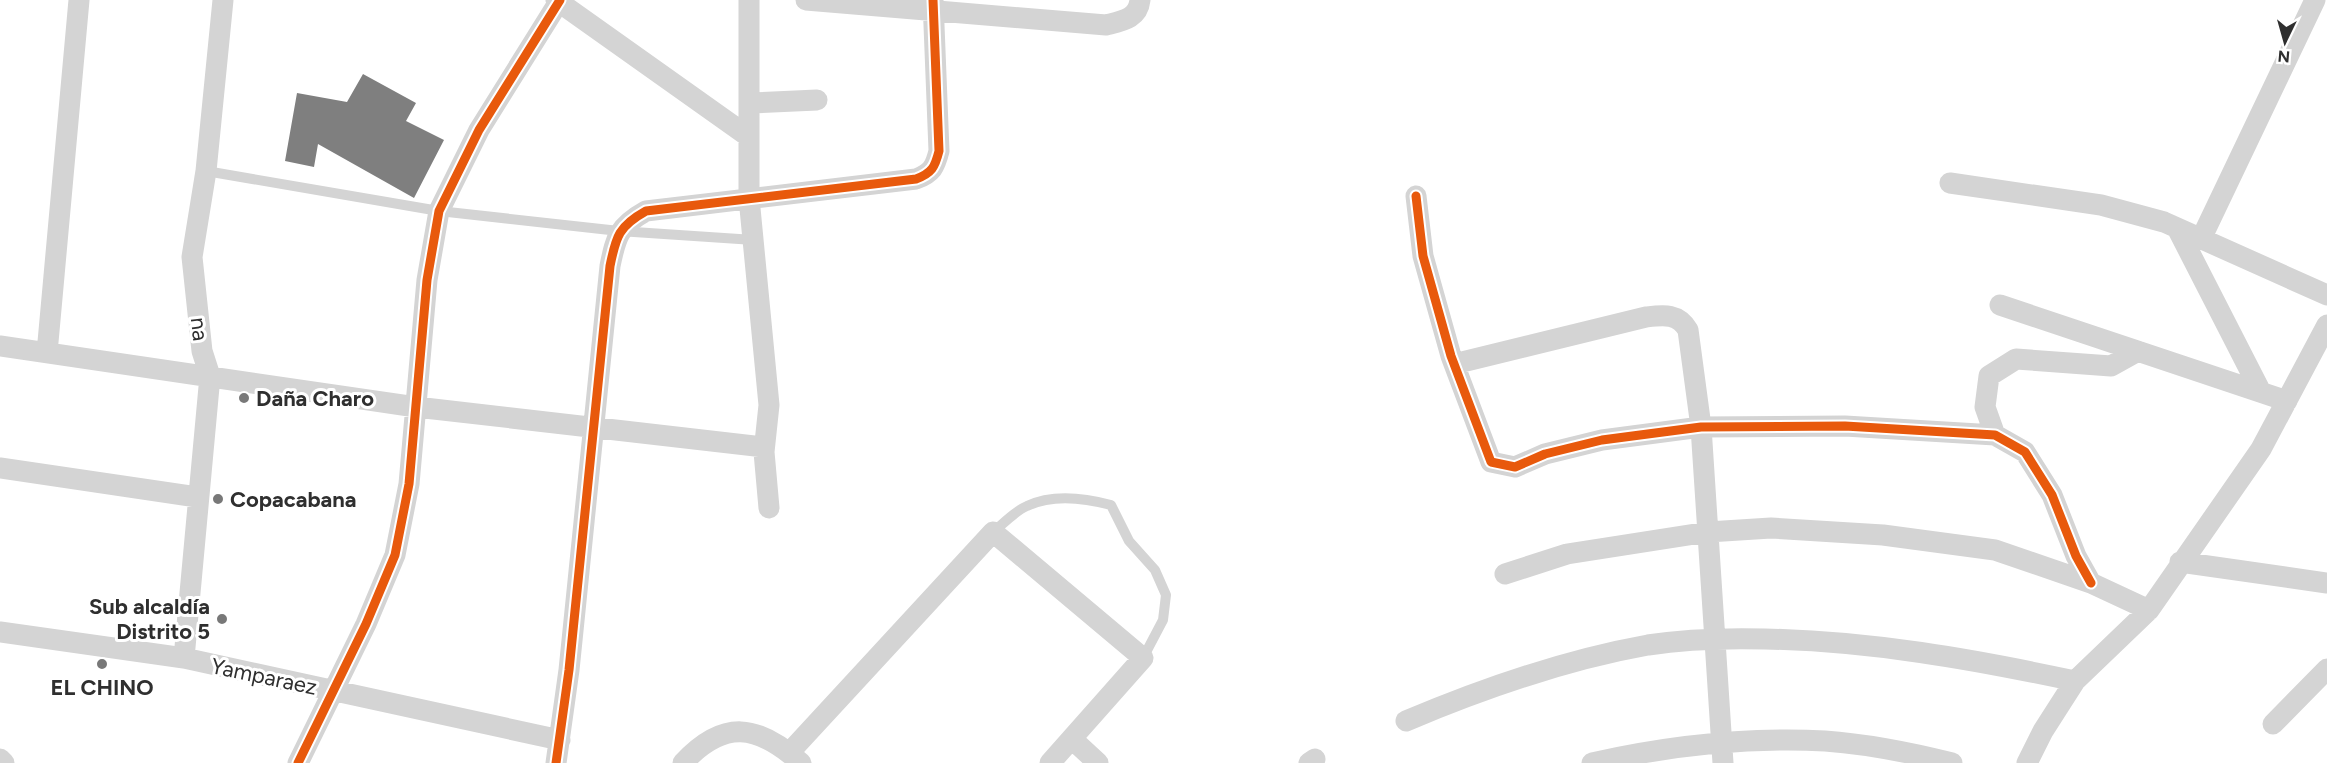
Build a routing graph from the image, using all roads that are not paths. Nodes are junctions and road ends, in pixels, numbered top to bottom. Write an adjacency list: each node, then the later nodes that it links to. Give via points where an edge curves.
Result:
1 (79, 0): 26 (street)
2 (223, 0): 12 (street, na)
3 (749, 0): 10 (street)
4 (806, 0): 8 (street)
5 (1140, 0): 8 (street, via 1134,15 1106,25)
6 (2315, 0): 19 (street)
7 (558, 1): 11 (street); 16 (street, via 479,130)
8 (933, 5): 15 (street, via 939,151 929,174)
9 (817, 100): 10 (street)
10 (751, 104): 11 (street)
11 (749, 137): 15 (street)
12 (206, 171): 16 (lane); 28 (street, na, via 192,257 202,351)
13 (1950, 183): 17 (street, via 2102,205)
14 (1416, 196): 27 (street, via 1423,256)
15 (749, 198): 18 (street, via 646,211); 20 (street)
16 (439, 211): 18 (lane); 31 (street, via 427,280)
17 (2177, 228): 19 (street); 29 (street)
18 (619, 231): 20 (lane); 33 (street, via 610,266)
19 (2201, 239): 21 (street)
20 (754, 240): 35 (street, via 769,405)
21 (2327, 295)
22 (2000, 305): 25 (street)
23 (2327, 325): 30 (street)
24 (0, 346): 26 (street)
25 (2138, 351): 29 (street); 34 (street, via 2110,366 2016,359 1989,376 1985,407)
26 (47, 353): 28 (street)
27 (1454, 364): 32 (street, via 1491,462 1515,467 1545,454 1602,440); 32 (street, via 1666,314 1682,320 1688,330)
28 (210, 376): 31 (street); 37 (street, na)
29 (2260, 392): 30 (street)
30 (2287, 401): 41 (street, via 2261,449)
31 (416, 407): 33 (street); 52 (street, via 405,517 396,555)
32 (1701, 427): 34 (street, via 1845,426); 40 (street)
33 (594, 429): 35 (street); 56 (street)
34 (1995, 435): 43 (street, via 2025,452 2052,495)
35 (764, 447): 38 (street)
36 (0, 468): 37 (street)
37 (197, 497): 48 (street, na)
38 (768, 508)
39 (993, 532): 49 (street); 49 (lane, via 1025,506 1051,499 1092,500 1111,505 1128,541 1155,570 1166,595 1163,620); 58 (street)
40 (1708, 532): 42 (street, via 1568,554); 43 (street, via 1771,528 1943,542 1995,550); 47 (street)
41 (2180, 562): 44 (street); 45 (street)
42 (1505, 574)
43 (2091, 583): 45 (street)
44 (2327, 583)
45 (2149, 610): 51 (street)
46 (0, 632): 48 (street, Yamparaez)
47 (1715, 638): 51 (street, via 1828,640 1907,649); 53 (street, via 1649,645 1571,661 1470,694); 57 (street)
48 (184, 658): 52 (street, Yamparaez)
49 (1143, 658): 55 (street)
50 (2327, 669): 54 (street)
51 (2075, 681): 68 (street)
52 (331, 690): 56 (street, Yamparaez); 61 (street)
53 (1406, 721)
54 (2273, 724)
55 (1072, 739): 64 (street); 65 (street)
56 (560, 740): 62 (street)
57 (1722, 753): 66 (street, via 1649,750); 67 (street, via 1826,741)
58 (795, 758): 63 (street, via 762,736 724,732 699,745)
59 (0, 759): 60 (street)
60 (4, 763)
61 (298, 763)
62 (556, 763)
63 (682, 763)
64 (1050, 763)
65 (1098, 763)
66 (1592, 763)
67 (1952, 763)
68 (2027, 763)

